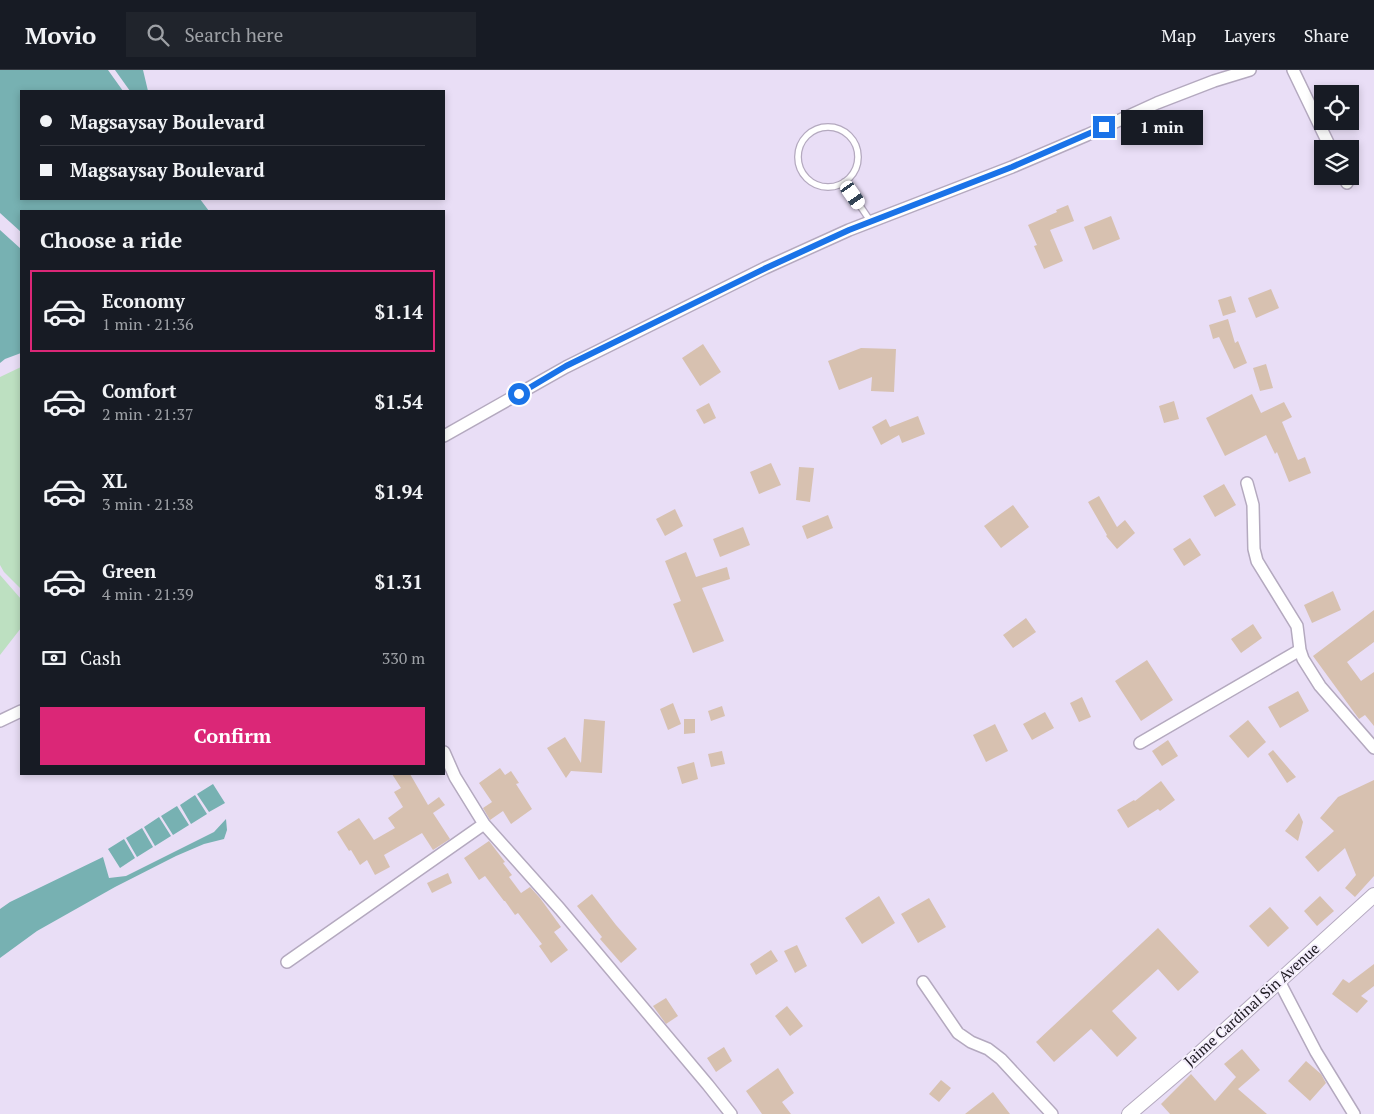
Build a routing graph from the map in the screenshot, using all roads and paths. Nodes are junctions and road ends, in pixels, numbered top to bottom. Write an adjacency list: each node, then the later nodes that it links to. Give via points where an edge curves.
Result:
1 (1250, 70): 3 (street)
2 (1294, 70): 4 (street)
3 (1226, 73): 6 (street, via 1087,136)
4 (1327, 140)
5 (844, 182): 5 (lane, via 856,169 858,151 855,142 834,127 825,126 808,134 802,140 798,158 804,175 810,181 827,187); 6 (lane)
6 (872, 222): 7 (street, via 766,268 566,366)
7 (445, 435)
8 (1247, 483): 9 (street, via 1253,505 1257,561 1297,626)
9 (1300, 650): 12 (street); 13 (street, via 1320,686)
10 (20, 711): 11 (street)
11 (0, 721)
12 (1140, 743)
13 (1374, 748)
14 (445, 754): 15 (street)
15 (484, 824): 17 (street); 20 (street, via 560,909)
16 (1374, 895): 18 (street, Jaime Cardinal Sin Avenue)
17 (287, 962)
18 (1279, 981): 22 (street, Jaime Cardinal Sin Avenue); 23 (street, via 1316,1052)
19 (924, 982): 21 (street, via 958,1033 1001,1059)
20 (731, 1114)
21 (1052, 1114)
22 (1129, 1114)
23 (1354, 1114)

